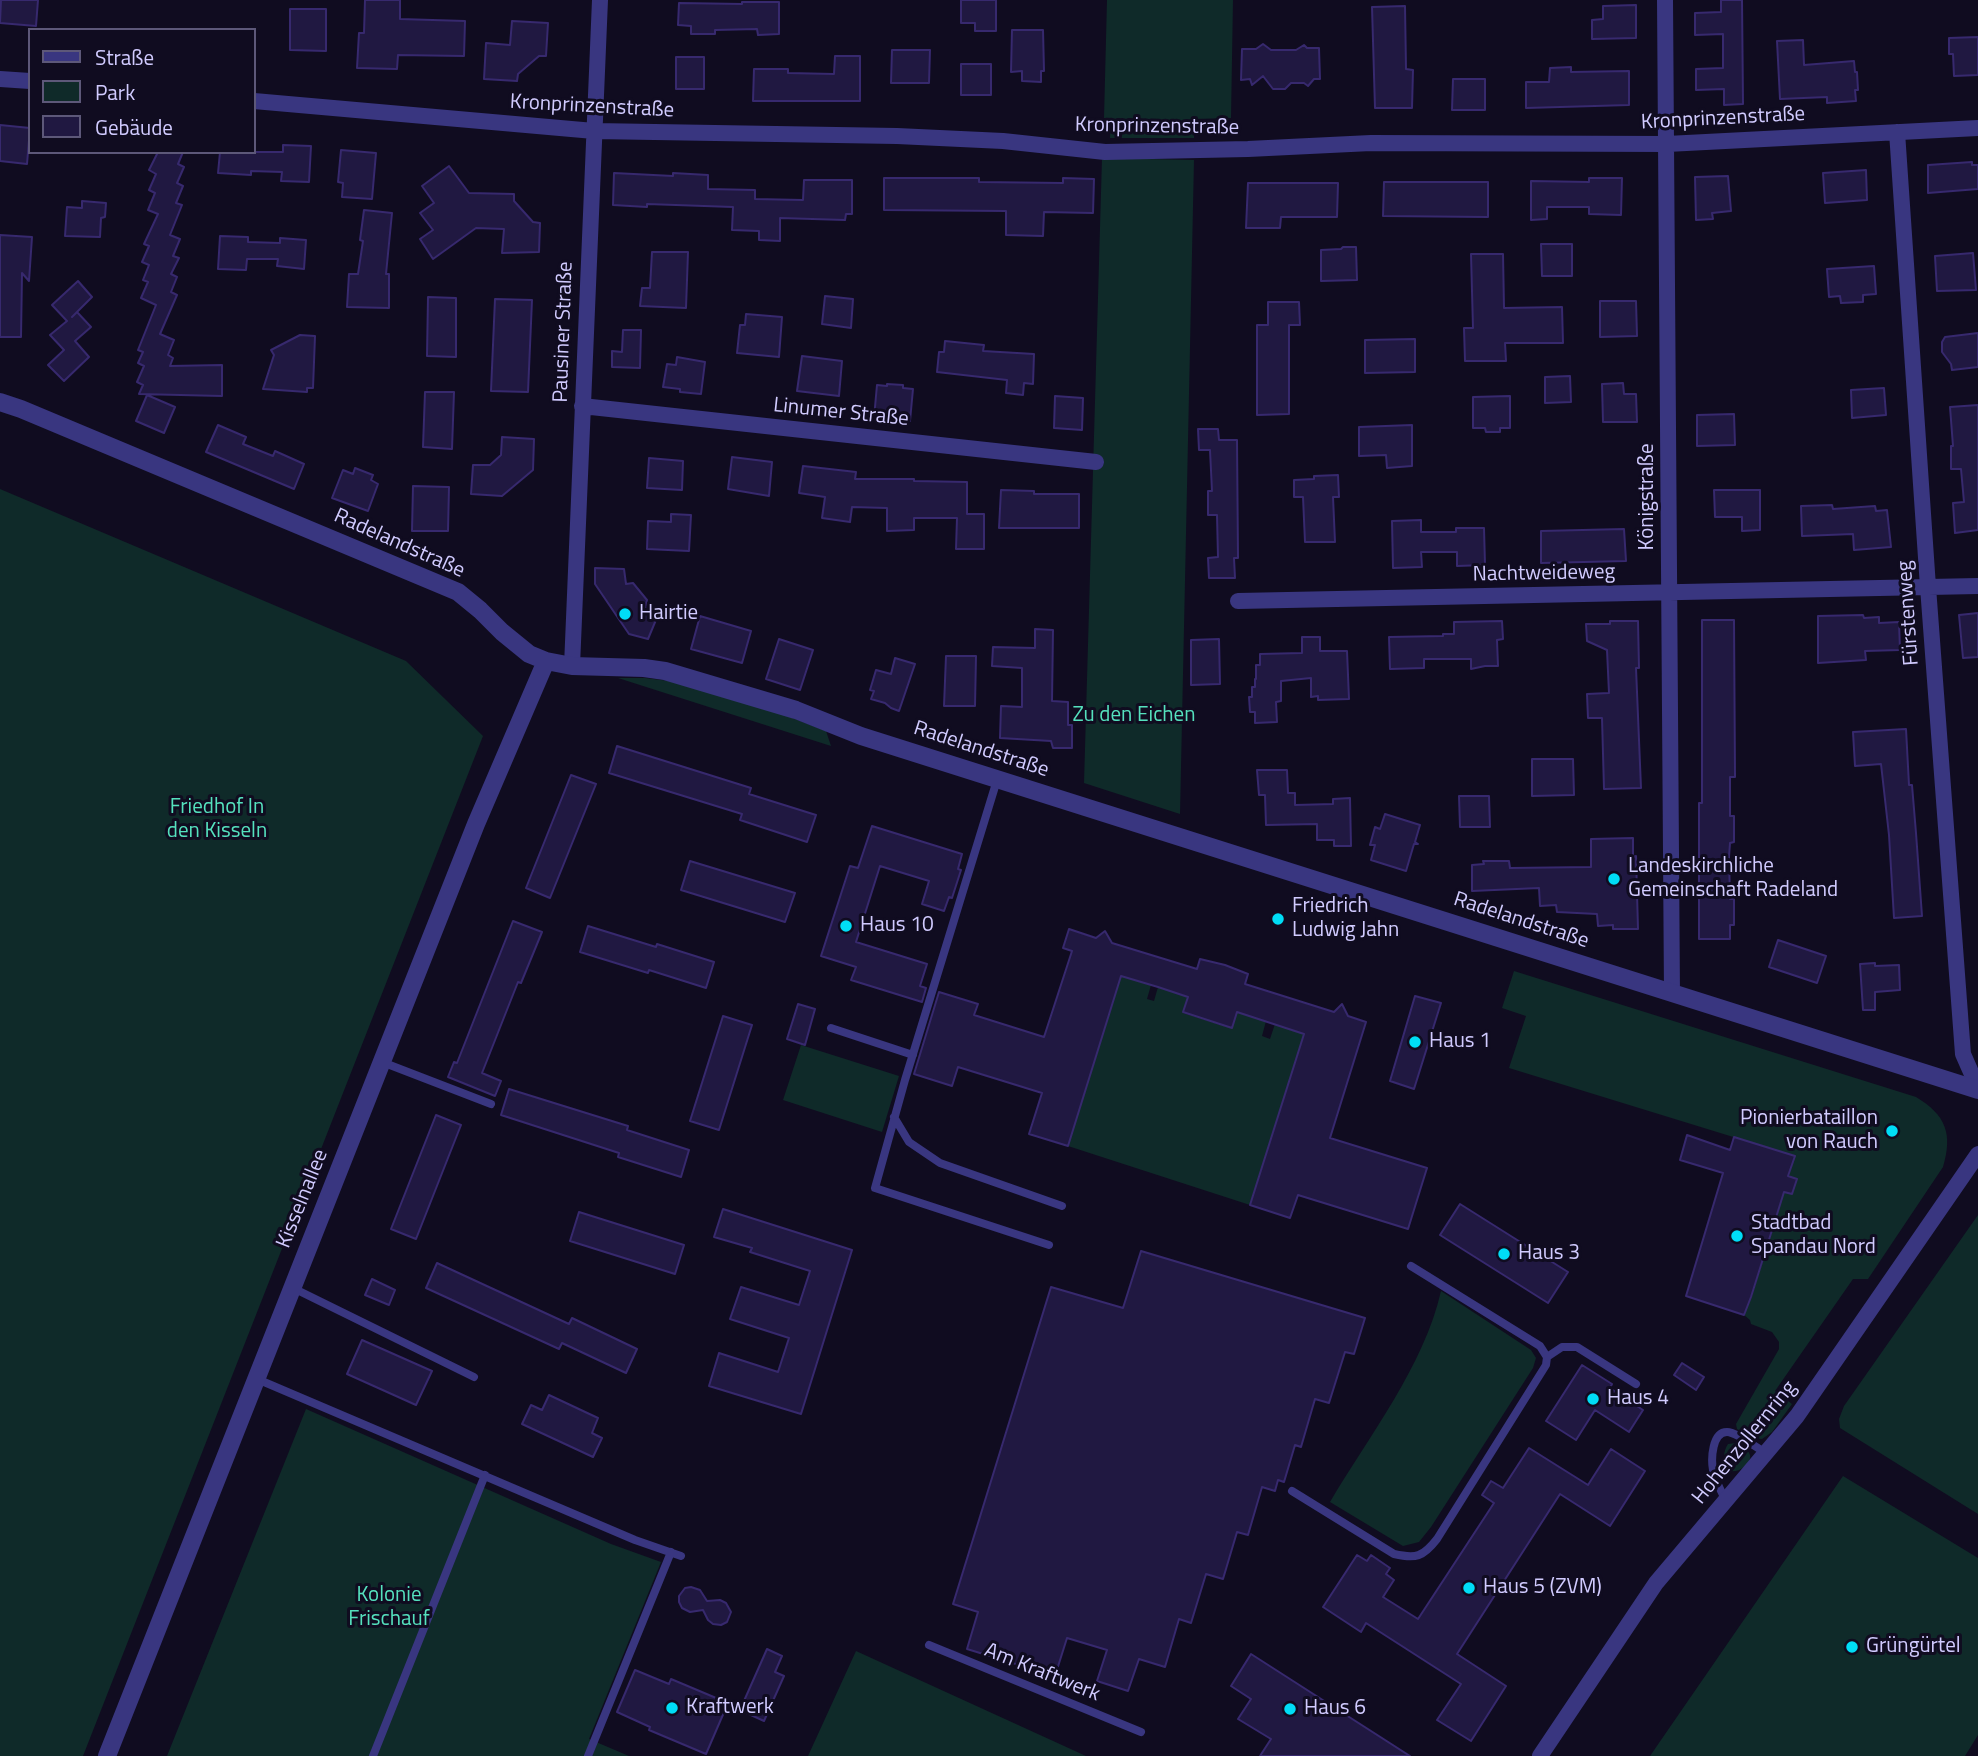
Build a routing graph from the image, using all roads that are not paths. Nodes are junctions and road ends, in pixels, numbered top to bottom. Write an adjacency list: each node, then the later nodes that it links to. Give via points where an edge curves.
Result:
1 (600, 0): 7 (street, Pausiner Straße)
2 (1665, 0): 9 (street, Königstraße)
3 (0, 79): 4 (street)
4 (28, 81)
5 (256, 101): 7 (street, Kronprinzenstraße)
6 (1978, 128): 8 (street, Kronprinzenstraße)
7 (594, 131): 9 (street, Kronprinzenstraße, via 897,136 1105,152 1370,143); 11 (street, Pausiner Straße)
8 (1897, 132): 9 (street, Kronprinzenstraße); 14 (street, Fürstenweg)
9 (1667, 144): 15 (street, Königstraße)
10 (0, 402): 17 (street, Radelandstraße, via 458,592 529,654)
11 (582, 406): 12 (street, Linumer Straße); 18 (street, Pausiner Straße)
12 (1096, 462)
13 (1978, 586): 14 (street, Nachtweideweg)
14 (1928, 587): 15 (street, Nachtweideweg); 24 (street, Fürstenweg, via 1963,1054)
15 (1670, 592): 16 (street, Nachtweideweg); 20 (street, Königstraße)
16 (1238, 601)
17 (546, 662): 18 (street, Radelandstraße); 23 (street, Kisselnallee)
18 (572, 666): 19 (street, Radelandstraße, via 665,671)
19 (997, 779): 20 (street, Radelandstraße); 22 (lane)
20 (1672, 993): 24 (street, Radelandstraße)
21 (831, 1028): 22 (lane)
22 (913, 1055): 26 (lane)
23 (382, 1062): 25 (lane); 31 (street, Kisselnallee)
24 (1978, 1089)
25 (491, 1104)
26 (894, 1117): 28 (lane, via 909,1142 940,1164); 29 (lane, via 874,1188)
27 (1978, 1154): 36 (street, Hohenzollernring, via 1797,1416)
28 (1062, 1206)
29 (1049, 1245)
30 (1410, 1266): 32 (lane, via 1526,1335)
31 (293, 1288): 33 (lane); 34 (street, Kisselnallee)
32 (1547, 1357): 35 (lane, via 1562,1347 1577,1347); 38 (lane, via 1426,1553 1394,1554)
33 (474, 1377)
34 (257, 1379): 37 (lane); 44 (street, Kisselnallee)
35 (1636, 1384)
36 (1766, 1453): 39 (street, Hohenzollernring); 39 (lane, via 1732,1433 1718,1436 1713,1469)
37 (485, 1475): 40 (lane); 45 (lane)
38 (1292, 1491)
39 (1726, 1501): 47 (street, Hohenzollernring, via 1656,1583)
40 (671, 1552): 41 (lane); 46 (lane)
41 (681, 1556)
42 (929, 1645): 43 (lane, Am Kraftwerk)
43 (1141, 1732)
44 (107, 1756)
45 (373, 1756)
46 (588, 1756)
47 (1540, 1756)

